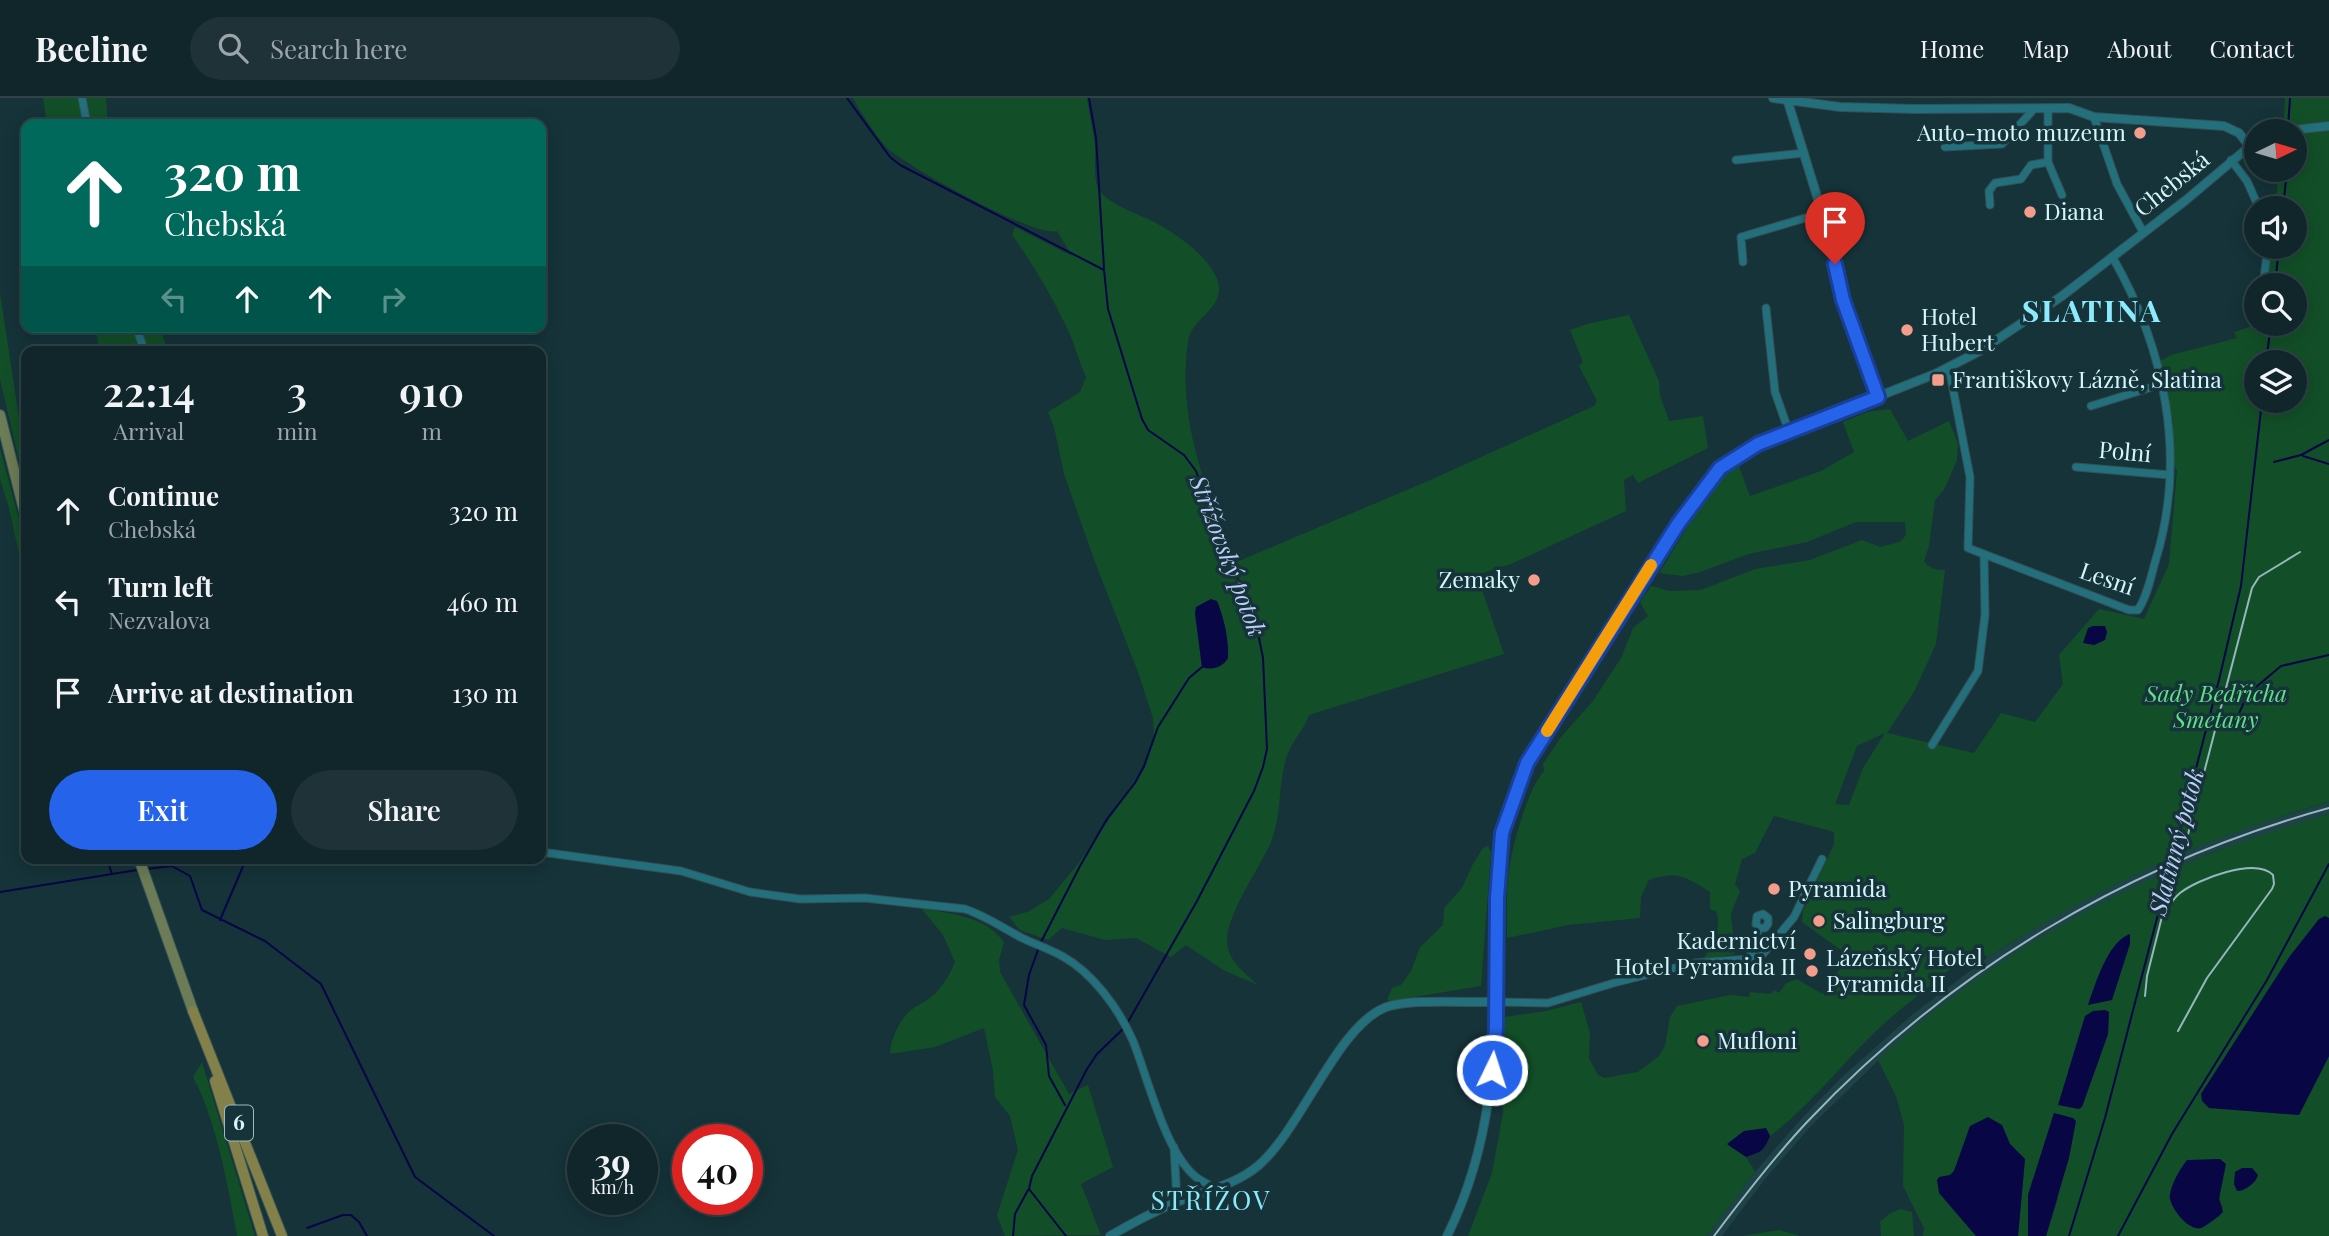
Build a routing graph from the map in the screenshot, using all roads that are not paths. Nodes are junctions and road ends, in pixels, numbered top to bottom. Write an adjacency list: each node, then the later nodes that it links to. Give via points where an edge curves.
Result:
1 (82, 98): 9 (street)
2 (1773, 98): 4 (street)
3 (2068, 98): 6 (street)
4 (1788, 102): 7 (street, via 1840,107); 15 (street)
5 (2048, 108): 6 (street); 7 (street); 18 (street)
6 (2069, 108): 8 (street)
7 (2034, 109): 13 (street, via 2002,144)
8 (2094, 117): 12 (street, via 2224,126); 23 (street, via 2117,184)
9 (86, 119)
10 (2329, 127): 11 (street)
11 (2307, 129)
12 (2244, 138)
13 (1945, 147)
14 (2244, 150): 17 (street, Chebská)
15 (1804, 153): 16 (street); 22 (street)
16 (1737, 160)
17 (2231, 160): 20 (street); 23 (street, Chebská)
18 (2048, 162): 19 (street); 21 (street, via 2031,165 2021,179 1995,183 1989,191)
19 (2062, 195)
20 (2254, 196)
21 (1990, 205)
22 (1822, 213): 25 (street, via 1741,237); 29 (street, via 1843,300)
23 (2143, 232): 24 (street, Chebská)
24 (2113, 258): 27 (street, Chebská); 28 (street, Lesní, via 2147,332)
25 (1743, 262)
26 (1766, 308): 32 (street, via 1775,391)
27 (1949, 368): 29 (street, Chebská); 36 (street, via 1970,477 1968,548)
28 (2162, 383): 30 (street); 34 (street, Lesní, via 2169,419)
29 (1878, 397): 32 (street, Chebská)
30 (2091, 406)
31 (0, 415): 35 (main road)
32 (1790, 432): 43 (street, Chebská, via 1732,458 1708,481 1527,763 1502,833)
33 (2076, 467): 34 (street, Polní)
34 (2170, 475): 36 (street, Lesní, via 2162,538 2138,610)
35 (21, 498)
36 (1984, 554): 37 (street, via 1985,615 1978,671)
37 (1932, 745)
38 (546, 853): 45 (street, via 681,871 750,892 800,900 865,898 981,914 1063,957 1098,987 1132,1040)
39 (1822, 859): 42 (street, via 1793,919 1762,955)
40 (141, 864): 44 (main road, 6)
41 (1759, 928): 42 (street)
42 (1749, 959): 43 (street, via 1695,963 1548,1003)
43 (1496, 1002): 46 (street, via 1397,1004 1372,1014 1341,1048 1270,1153 1241,1178); 51 (street, Chebská, via 1491,1091 1479,1155)
44 (193, 1011): 48 (highway, 6); 49 (highway, 6)
45 (1174, 1146): 46 (street, via 1196,1177); 47 (street)
46 (1214, 1188): 47 (street)
47 (1177, 1202): 50 (street)
48 (263, 1236)
49 (284, 1236)
50 (1110, 1236)
51 (1447, 1236)

